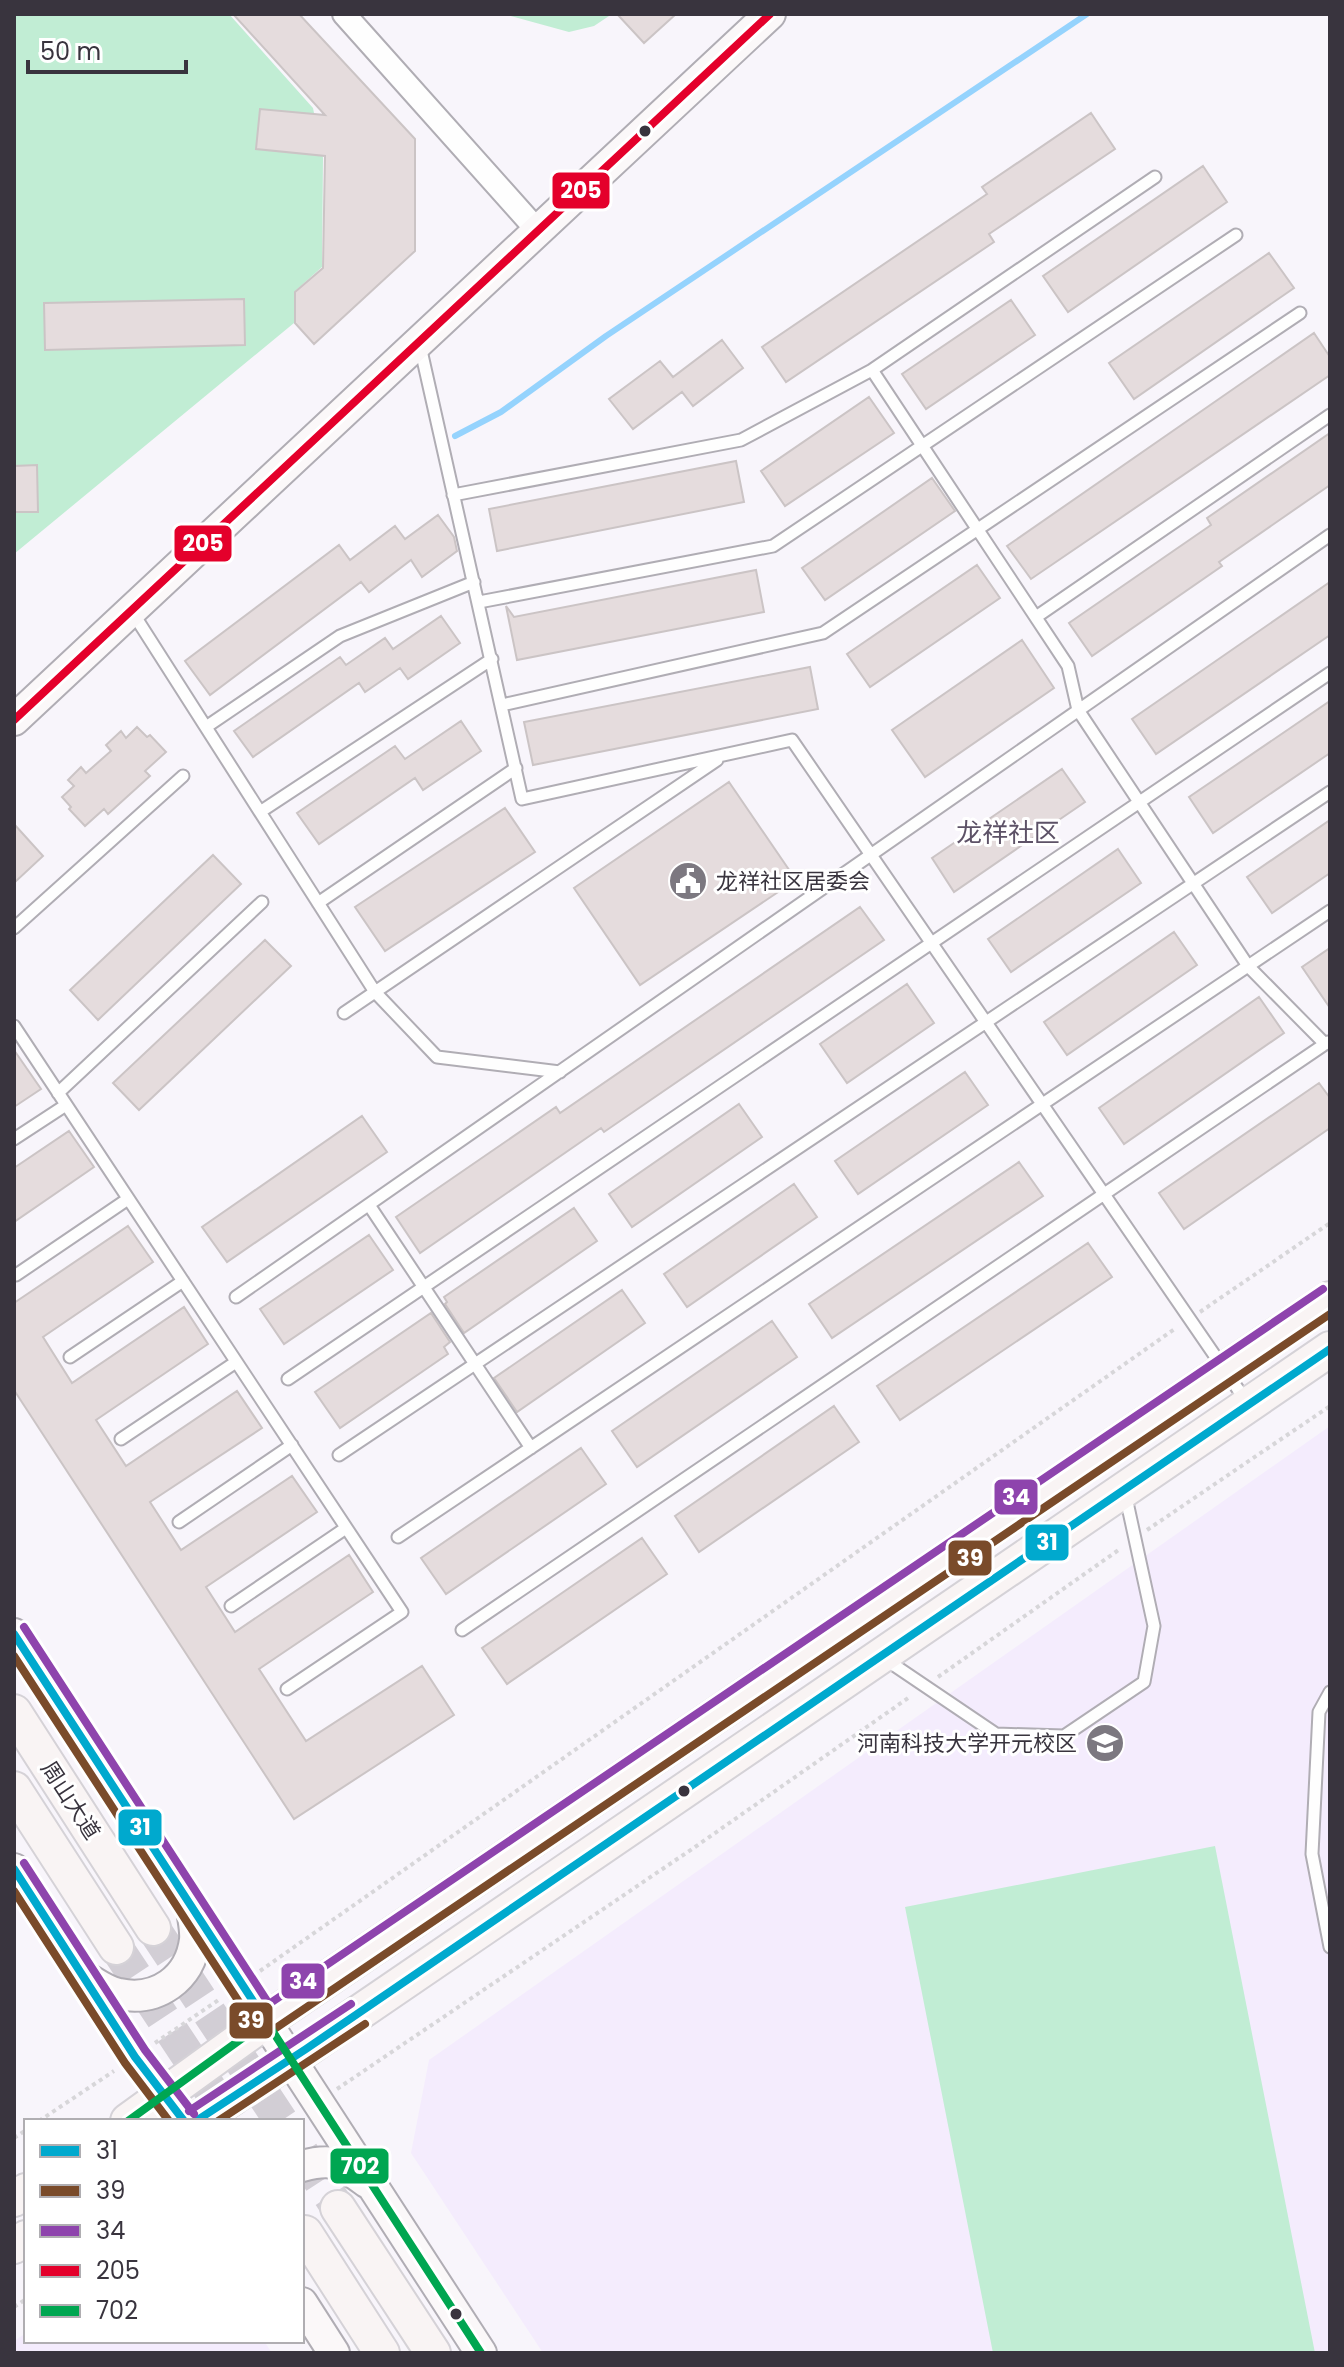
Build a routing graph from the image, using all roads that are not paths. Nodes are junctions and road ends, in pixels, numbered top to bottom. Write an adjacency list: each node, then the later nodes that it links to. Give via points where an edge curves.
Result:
1 (344, 14): 5 (street)
2 (747, 14): 5 (street)
3 (770, 14): 5 (street)
4 (1155, 177): 9 (lane)
5 (531, 224): 8 (street); 21 (street)
6 (1236, 235): 11 (lane)
7 (1300, 313): 13 (lane)
8 (418, 340): 12 (lane); 17 (street)
9 (872, 370): 11 (lane); 12 (lane, via 741,440)
10 (1330, 415): 18 (lane)
11 (923, 447): 13 (lane); 16 (lane, via 773,546)
12 (453, 495): 15 (lane)
13 (978, 529): 18 (lane); 22 (lane, via 823,633)
14 (1330, 535): 23 (lane)
15 (474, 582): 16 (lane); 25 (lane, via 340,636)
16 (479, 602): 19 (lane)
17 (131, 610): 24 (street); 25 (lane)
18 (1036, 617): 23 (lane, via 1068,666)
19 (492, 659): 22 (lane); 31 (lane)
20 (1330, 673): 30 (lane)
21 (14, 698)
22 (502, 705): 27 (lane)
23 (1078, 710): 30 (lane); 32 (lane)
24 (14, 720)
25 (206, 727): 31 (lane)
26 (724, 755): 27 (lane, via 522,799); 32 (lane, via 792,740); 40 (lane)
27 (516, 768): 35 (lane)
28 (183, 776): 37 (lane)
29 (1330, 792): 33 (lane)
30 (1139, 802): 33 (lane); 38 (lane)
31 (260, 812): 35 (lane)
32 (871, 855): 38 (lane); 45 (lane)
33 (1193, 883): 39 (lane); 42 (lane)
34 (262, 902): 46 (lane)
35 (318, 903): 40 (lane)
36 (1330, 911): 39 (lane)
37 (14, 928)
38 (931, 943): 42 (lane); 55 (lane)
39 (1248, 966): 44 (lane); 48 (lane)
40 (375, 992): 41 (lane); 45 (lane, via 437,1057)
41 (344, 1013)
42 (986, 1022): 48 (lane); 61 (lane)
43 (14, 1026): 46 (lane)
44 (1327, 1042): 50 (lane)
45 (560, 1072): 52 (lane)
46 (58, 1093): 47 (lane)
47 (66, 1105): 49 (lane); 51 (lane)
48 (1042, 1105): 50 (lane); 67 (lane)
49 (14, 1139)
50 (1104, 1194): 62 (lane); 74 (lane)
51 (128, 1199): 53 (lane); 54 (lane)
52 (369, 1205): 55 (lane); 56 (lane)
53 (16, 1275)
54 (183, 1281): 59 (lane); 60 (lane)
55 (424, 1287): 61 (lane); 63 (lane)
56 (236, 1297)
57 (1330, 1299): 62 (main road)
58 (1330, 1349): 64 (main road)
59 (70, 1357)
60 (236, 1362): 65 (lane); 66 (lane)
61 (475, 1364): 67 (lane); 68 (lane)
62 (1225, 1371): 64 (lane); 87 (main road)
63 (288, 1379)
64 (1249, 1405): 69 (main road)
65 (121, 1439)
66 (292, 1445): 70 (lane); 71 (lane)
67 (531, 1448): 72 (lane)
68 (339, 1455)
69 (1125, 1490): 76 (main road); 76 (lane, via 1154,1626 1144,1682 1064,1736 996,1734)
70 (179, 1522)
71 (346, 1528): 73 (lane); 77 (lane, via 402,1612)
72 (398, 1537)
73 (231, 1606)
74 (462, 1630)
75 (14, 1634): 82 (street, 周山大道)
76 (881, 1656): 88 (main road)
77 (287, 1689)
78 (1330, 1692): 85 (lane, via 1319,1712 1312,1854)
79 (14, 1712): 83 (main road, 周山大道)
80 (14, 1789): 84 (main road, 周山大道)
81 (14, 1869): 86 (street)
82 (192, 1908): 86 (street, via 195,1939 189,1964 168,1987 139,1997 115,1994); 87 (street, 周山大道)
83 (153, 1928)
84 (116, 1947)
85 (1330, 1947)
86 (83, 1976): 89 (street)
87 (266, 2021): 88 (street, 周山大道); 89 (main road)
88 (291, 2060): 91 (main road); 93 (street, 周山大道)
89 (175, 2108): 90 (main road)
90 (135, 2119)
91 (199, 2119)
92 (304, 2165): 93 (street, via 341,2164)
93 (373, 2187): 100 (street, 周山大道)
94 (338, 2208): 99 (main road)
95 (305, 2233): 98 (main road)
96 (304, 2306): 97 (street)
97 (334, 2353)
98 (382, 2353)
99 (433, 2353)
100 (481, 2353)

